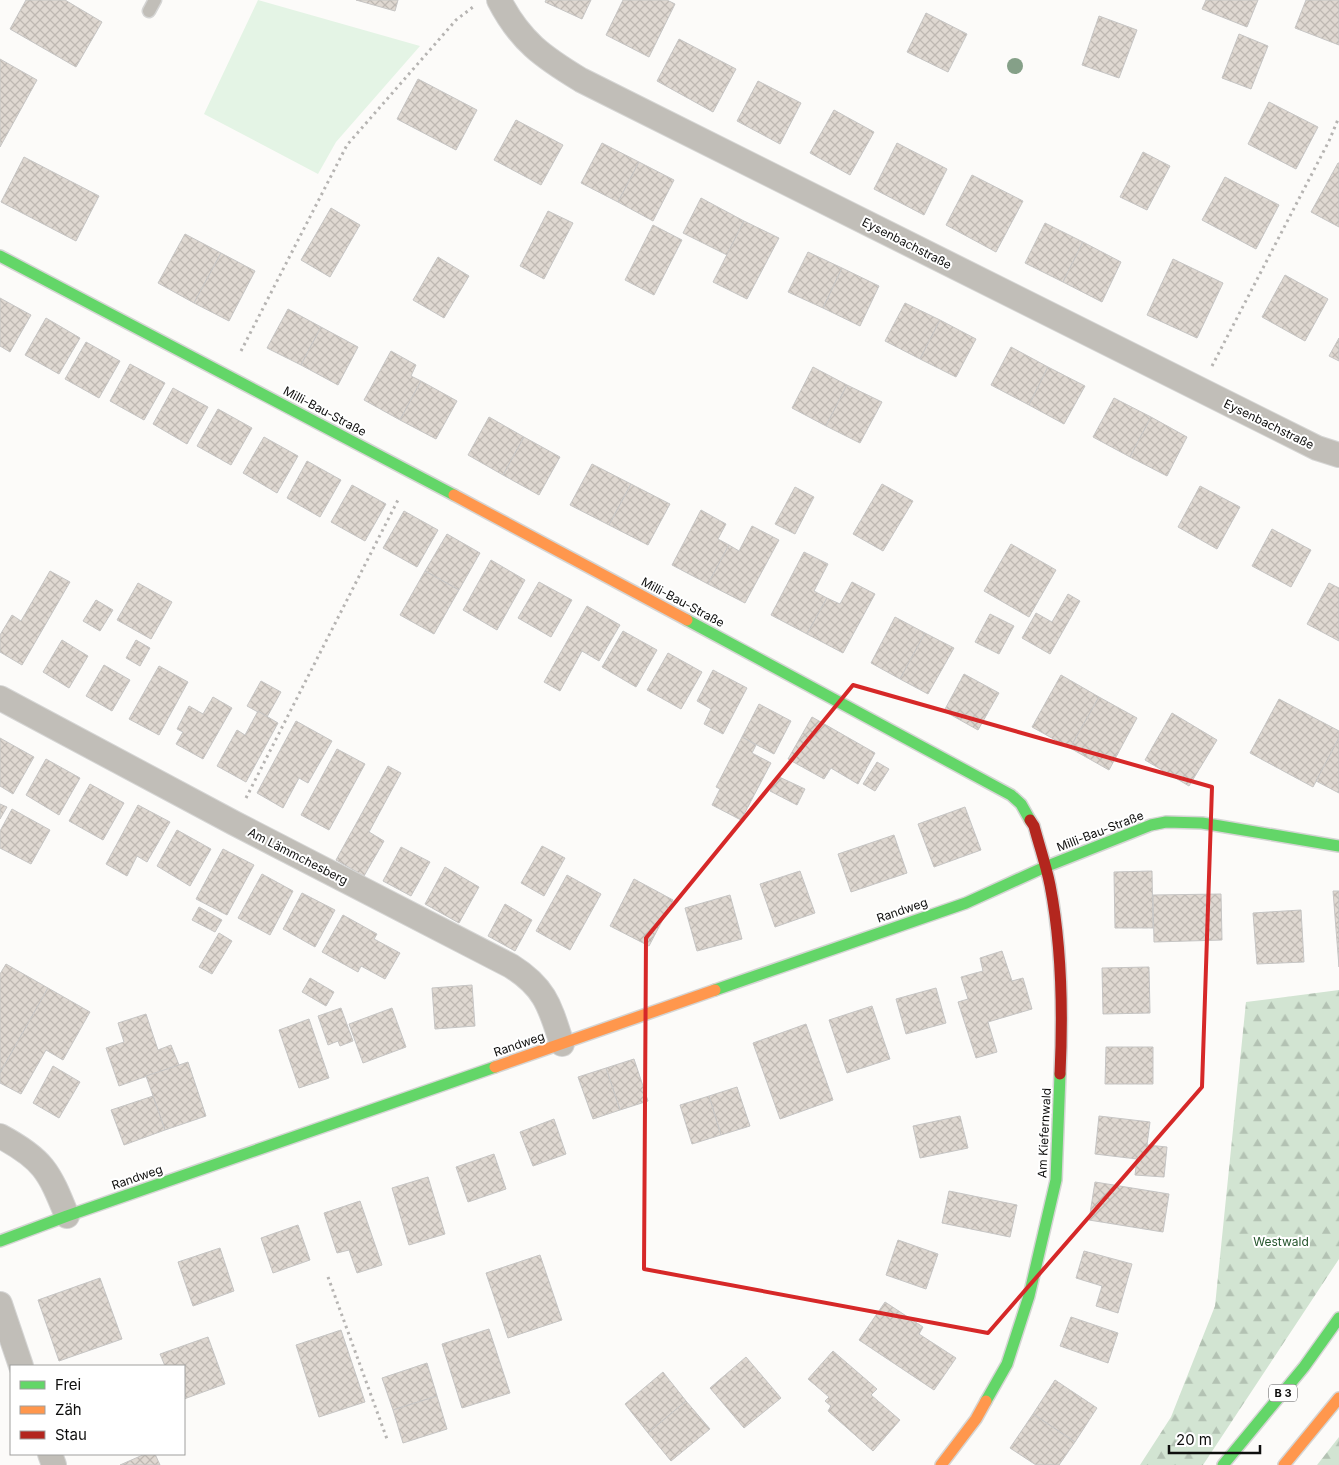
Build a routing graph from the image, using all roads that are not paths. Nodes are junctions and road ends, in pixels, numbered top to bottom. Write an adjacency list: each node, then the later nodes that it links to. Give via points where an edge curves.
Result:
1 (490, 1): 3 (street, Eysenbachstraße, via 525,40 581,80 1317,448)
2 (0, 256): 6 (street, Milli-Bau-Straße, via 412,472 999,787 1021,804 1029,816)
3 (1339, 455)
4 (0, 698): 7 (street, Am Lämmchesberg, via 511,966 525,975 546,999)
5 (1339, 846): 6 (street, Milli-Bau-Straße, via 1202,823 1166,822 1138,829)
6 (1045, 867): 7 (street, Randweg, via 966,903); 15 (street, Am Kiefernwald, via 1055,916 1060,970 1062,1036 1056,1180 1029,1296 1007,1364 976,1419)
7 (562, 1044): 9 (street, Randweg)
8 (0, 1136): 9 (street, via 41,1164 56,1187)
9 (67, 1216): 10 (street, Randweg)
10 (0, 1242)
11 (0, 1304): 13 (street)
12 (1339, 1318): 16 (street, B 3, via 1304,1367)
13 (21, 1365)
14 (1339, 1398): 17 (street)
15 (941, 1465)
16 (1223, 1465)
17 (1284, 1465)

